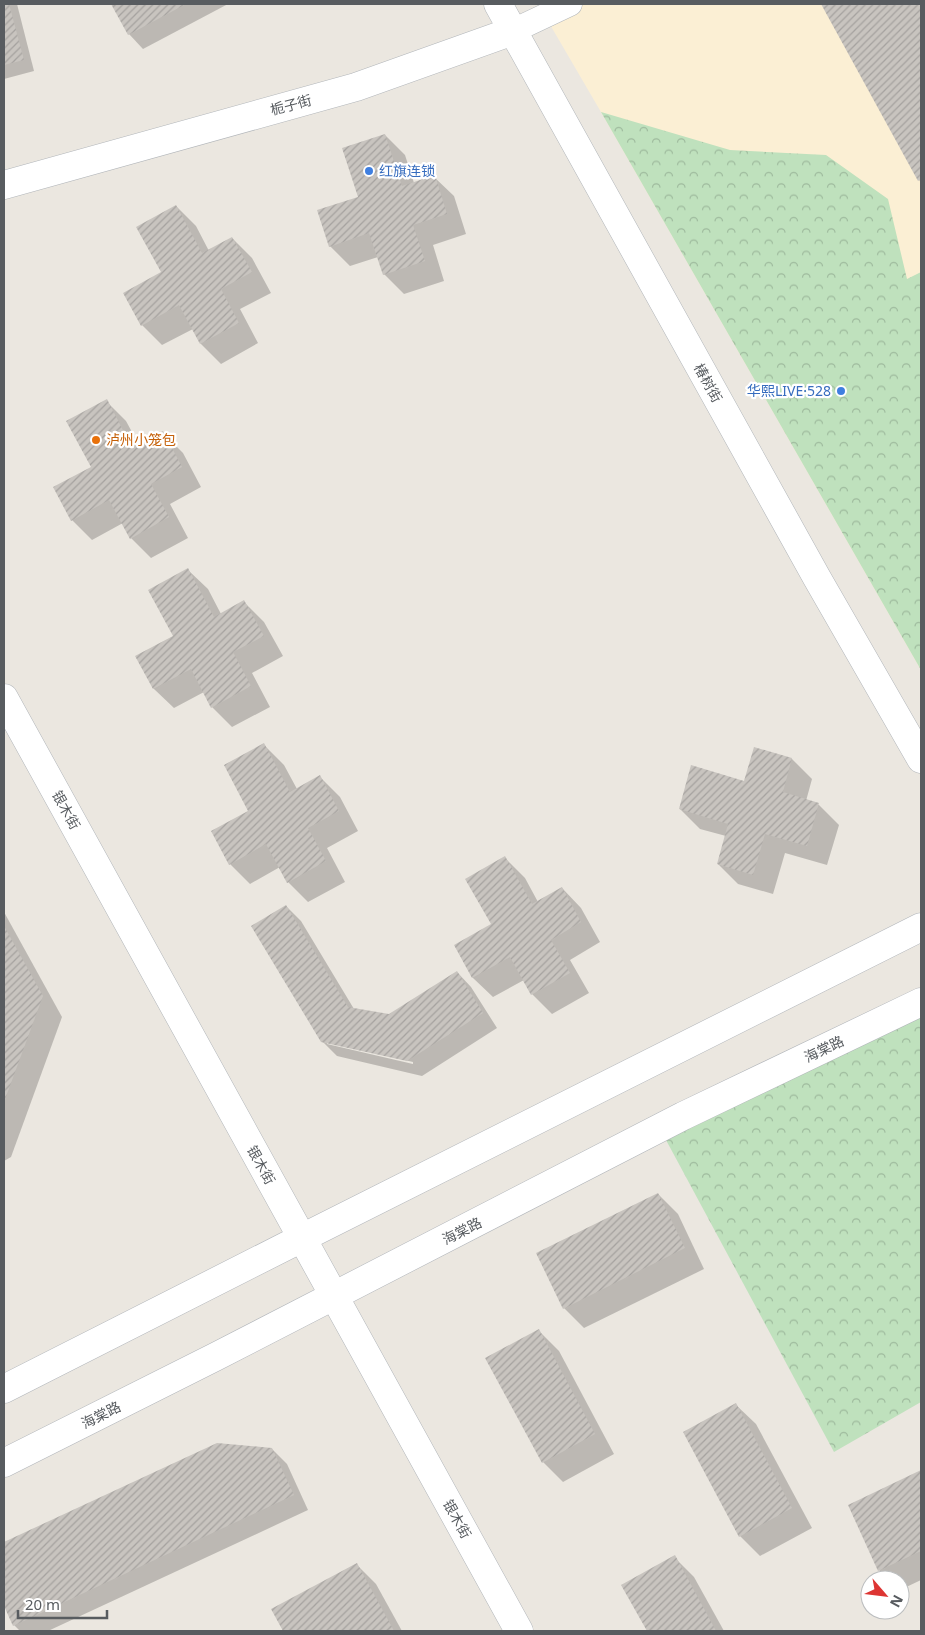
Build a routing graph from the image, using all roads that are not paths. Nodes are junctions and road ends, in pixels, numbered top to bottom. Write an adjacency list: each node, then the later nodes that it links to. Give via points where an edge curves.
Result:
1 (498, 4): 3 (street, 椿树街)
2 (570, 4): 3 (street, 栀子街)
3 (513, 31): 4 (street, 栀子街, via 356,87); 6 (street, 椿树街, via 807,561)
4 (4, 185)
5 (4, 698): 9 (street, 银木街)
6 (921, 759)
7 (921, 927): 9 (street)
8 (921, 1002): 10 (street, 海棠路, via 683,1116)
9 (302, 1238): 10 (street, 银木街); 11 (street)
10 (334, 1296): 12 (street, 海棠路); 13 (street, 银木街)
11 (4, 1389)
12 (4, 1464)
13 (519, 1631)

